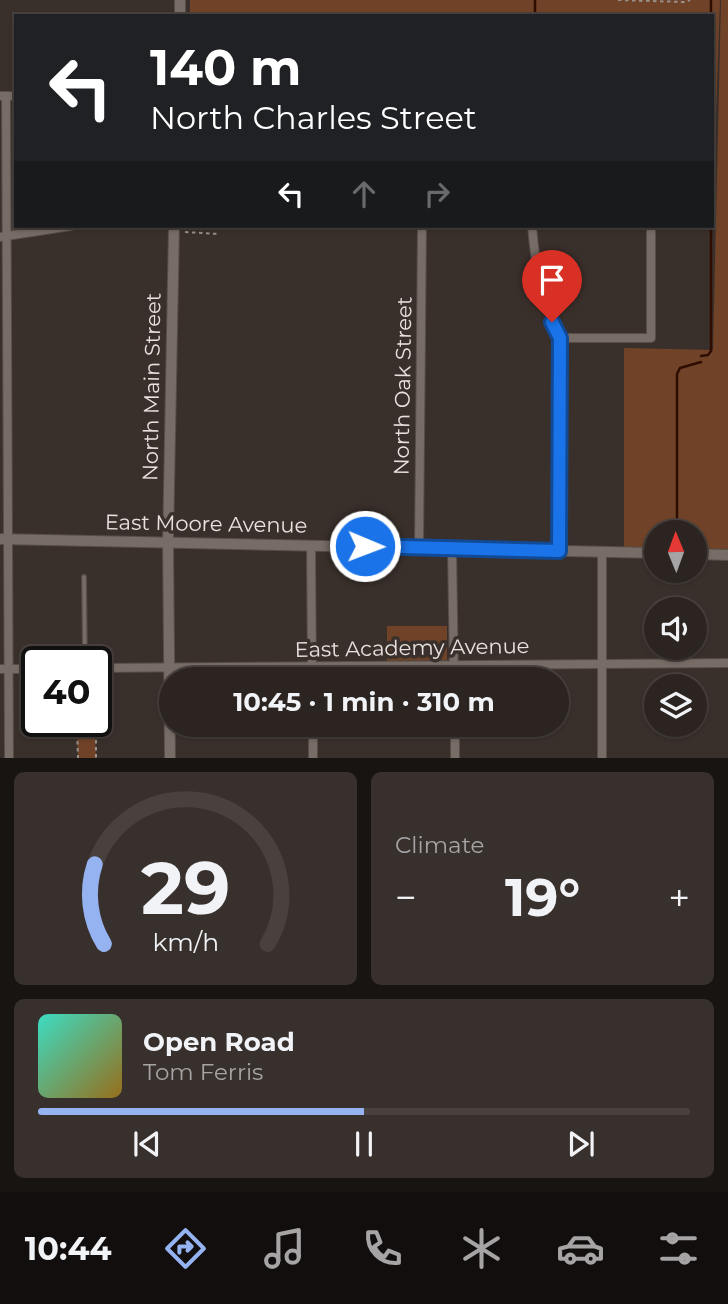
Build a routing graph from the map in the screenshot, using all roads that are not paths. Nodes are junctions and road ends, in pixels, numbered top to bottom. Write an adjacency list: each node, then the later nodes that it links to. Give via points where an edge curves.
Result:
1 (3, 96): 7 (street)
2 (59, 228): 7 (street)
3 (174, 228): 10 (street, North Main Street)
4 (422, 228): 12 (street, North Oak Street)
5 (532, 228): 8 (street, via 539,277)
6 (650, 228): 8 (street, via 651,338)
7 (4, 237): 9 (street)
8 (560, 338): 14 (street)
9 (3, 539): 10 (street, East Moore Avenue); 29 (street)
10 (168, 542): 11 (street, East Moore Avenue); 25 (street, North Main Street)
11 (311, 545): 12 (street, East Moore Avenue); 24 (street)
12 (419, 547): 13 (street, East Moore Avenue)
13 (452, 548): 14 (street, East Moore Avenue); 23 (street)
14 (559, 551): 15 (street, East Moore Avenue)
15 (602, 552): 16 (street, East Moore Avenue); 22 (street)
16 (644, 553)
17 (707, 554): 18 (street)
18 (728, 555)
19 (84, 577): 20 (lane)
20 (85, 646)
21 (728, 663): 22 (street, East Academy Avenue)
22 (602, 664): 23 (street, East Academy Avenue); 37 (street)
23 (454, 665): 24 (street, East Academy Avenue)
24 (312, 666): 26 (street, East Academy Avenue)
25 (170, 667)
26 (241, 667)
27 (112, 668): 28 (street, East Academy Avenue)
28 (159, 668)
29 (4, 669): 33 (street)
30 (170, 737): 34 (street, North Main Street)
31 (313, 737): 35 (street)
32 (455, 737): 36 (street)
33 (9, 758)
34 (170, 758)
35 (313, 758)
36 (455, 758)
37 (602, 758)

